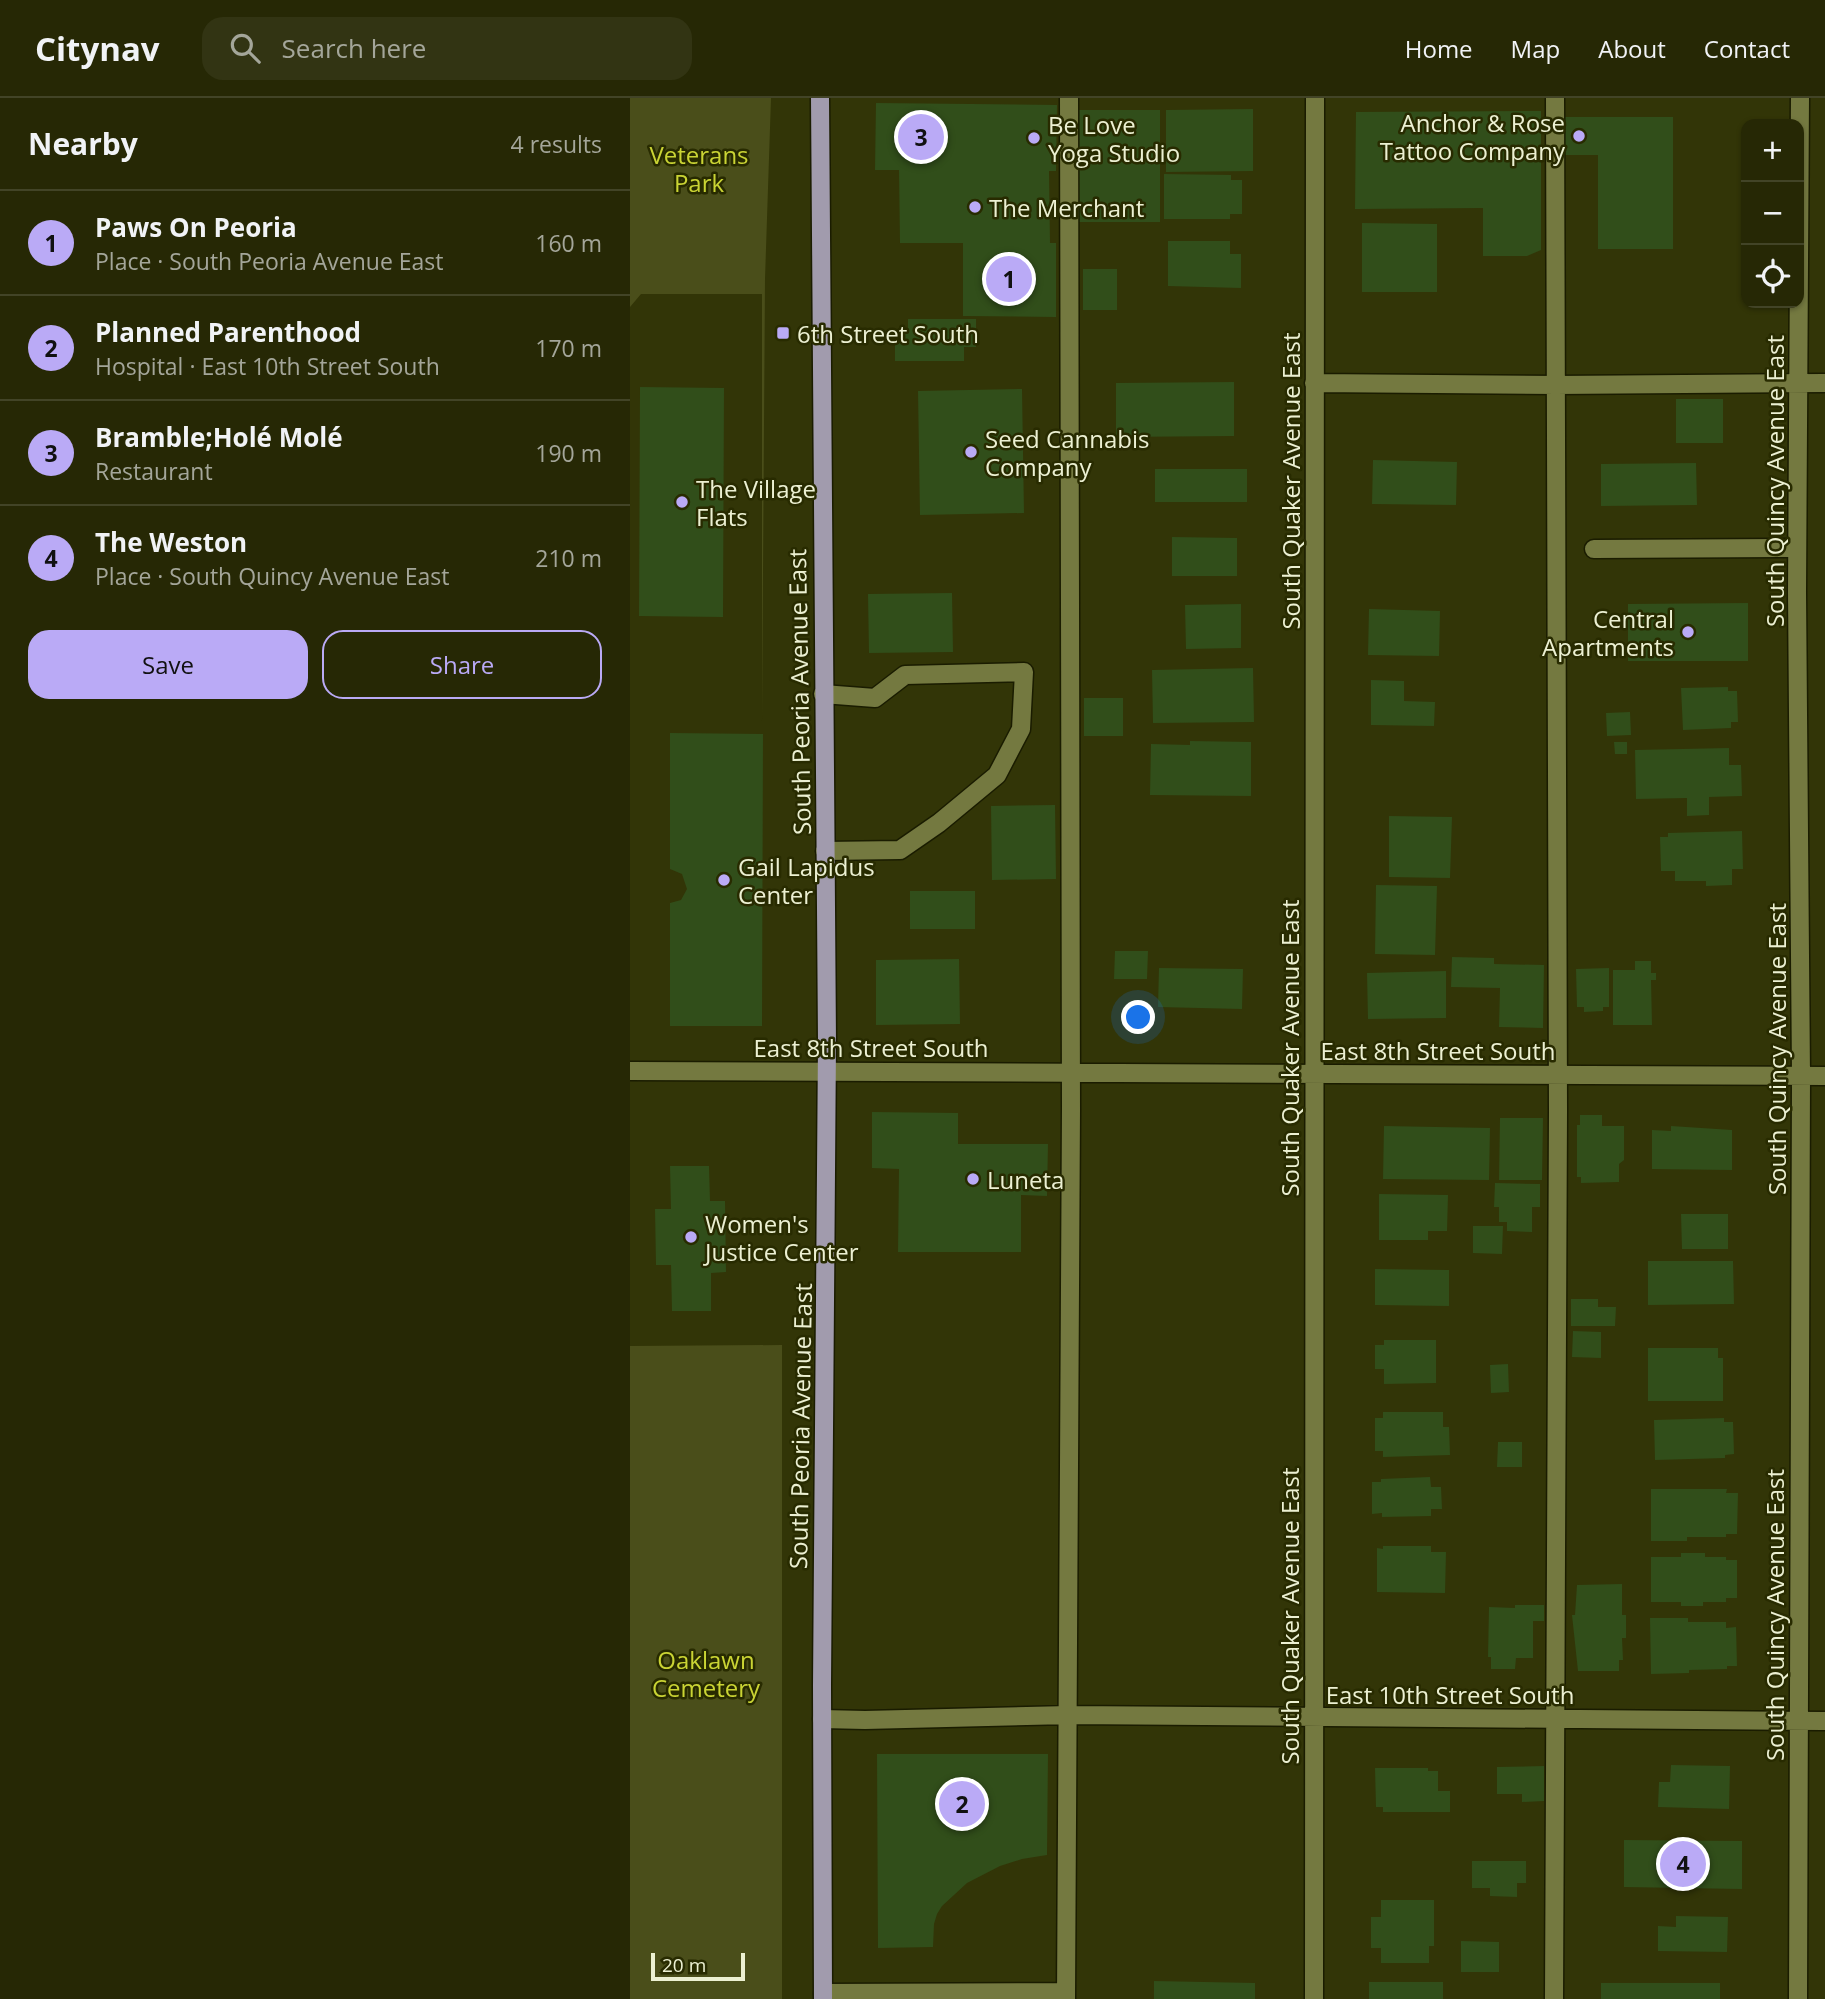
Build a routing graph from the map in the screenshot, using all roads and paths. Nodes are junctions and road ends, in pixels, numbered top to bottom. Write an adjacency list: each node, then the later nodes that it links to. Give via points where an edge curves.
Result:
1 (820, 98): 12 (main road, South Peoria Avenue East)
2 (1069, 98): 16 (street)
3 (1315, 98): 6 (street, South Quaker Avenue East)
4 (1555, 98): 9 (street)
5 (1800, 98): 7 (street, South Quincy Avenue East)
6 (1314, 383): 9 (street); 17 (street, South Quaker Avenue East)
7 (1799, 383): 8 (street); 9 (street); 10 (street, South Quincy Avenue East)
8 (1825, 383)
9 (1556, 385): 18 (street)
10 (1797, 548): 11 (street); 19 (street, South Quincy Avenue East)
11 (1594, 549)
12 (823, 694): 13 (main road, South Peoria Avenue East); 13 (street, via 875,698 905,676 1024,672 1021,729 998,775 900,850)
13 (825, 851): 15 (main road, South Peoria Avenue East)
14 (630, 1071): 15 (street, East 8th Street South)
15 (828, 1072): 16 (street, East 8th Street South); 23 (main road, South Peoria Avenue East)
16 (1071, 1073): 17 (street, East 8th Street South); 21 (street)
17 (1313, 1074): 18 (street, East 8th Street South); 22 (street, South Quaker Avenue East)
18 (1558, 1076): 19 (street, East 8th Street South); 24 (street)
19 (1801, 1076): 20 (street, East 8th Street South); 25 (street, South Quincy Avenue East)
20 (1825, 1076)
21 (1069, 1715): 22 (street, East 10th Street South); 23 (street, East 10th Street South); 27 (street)
22 (1313, 1717): 24 (street, East 10th Street South); 29 (street, South Quaker Avenue East)
23 (822, 1719): 28 (main road, South Peoria Avenue East)
24 (1556, 1719): 25 (street, East 10th Street South); 30 (street)
25 (1798, 1721): 26 (street, East 10th Street South); 31 (street, South Quincy Avenue East)
26 (1825, 1721)
27 (1066, 1995): 28 (street)
28 (823, 1996)
29 (1314, 1999)
30 (1554, 1999)
31 (1798, 1999)

